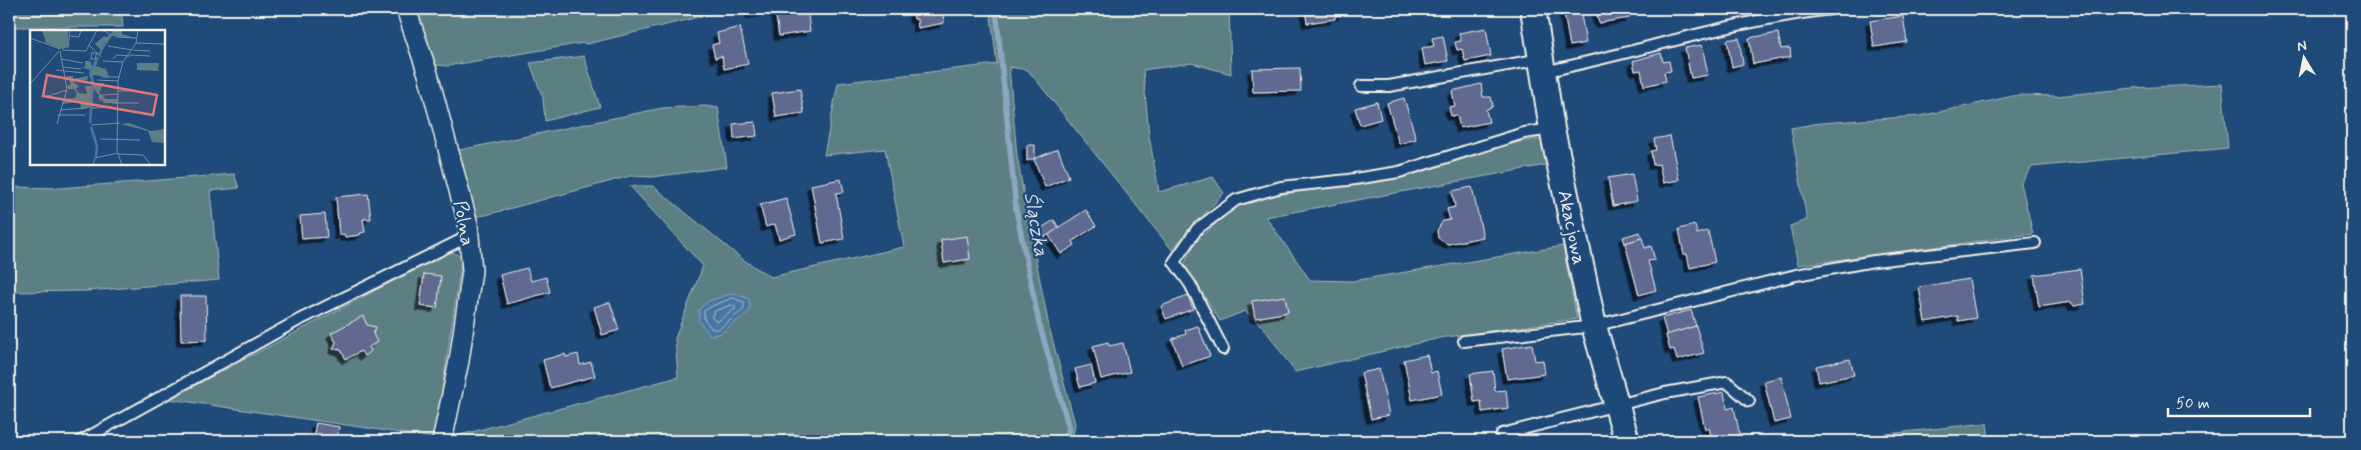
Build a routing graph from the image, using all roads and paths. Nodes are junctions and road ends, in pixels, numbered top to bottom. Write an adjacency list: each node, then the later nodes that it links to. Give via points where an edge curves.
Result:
1 (406, 9): 7 (street, Polna, via 428,74)
2 (1533, 9): 4 (street, Akacjowa)
3 (1832, 9): 4 (lane, via 1652,45 1592,62)
4 (1542, 65): 5 (lane, via 1389,86); 6 (street, Akacjowa)
5 (1361, 86)
6 (1552, 130): 9 (street, Akacjowa); 11 (lane, via 1524,133 1399,172 1281,187 1236,200 1197,229 1174,262 1190,284)
7 (469, 236): 15 (lane, via 297,321); 16 (street, Polna, via 472,271 459,361)
8 (2035, 243): 9 (lane, via 1874,260)
9 (1594, 326): 10 (lane); 13 (street, Akacjowa)
10 (1464, 341)
11 (1223, 348)
12 (1749, 401): 13 (lane, via 1727,382)
13 (1617, 406): 14 (lane); 17 (street, Akacjowa)
14 (1502, 434)
15 (81, 441)
16 (442, 441)
17 (1627, 441)

